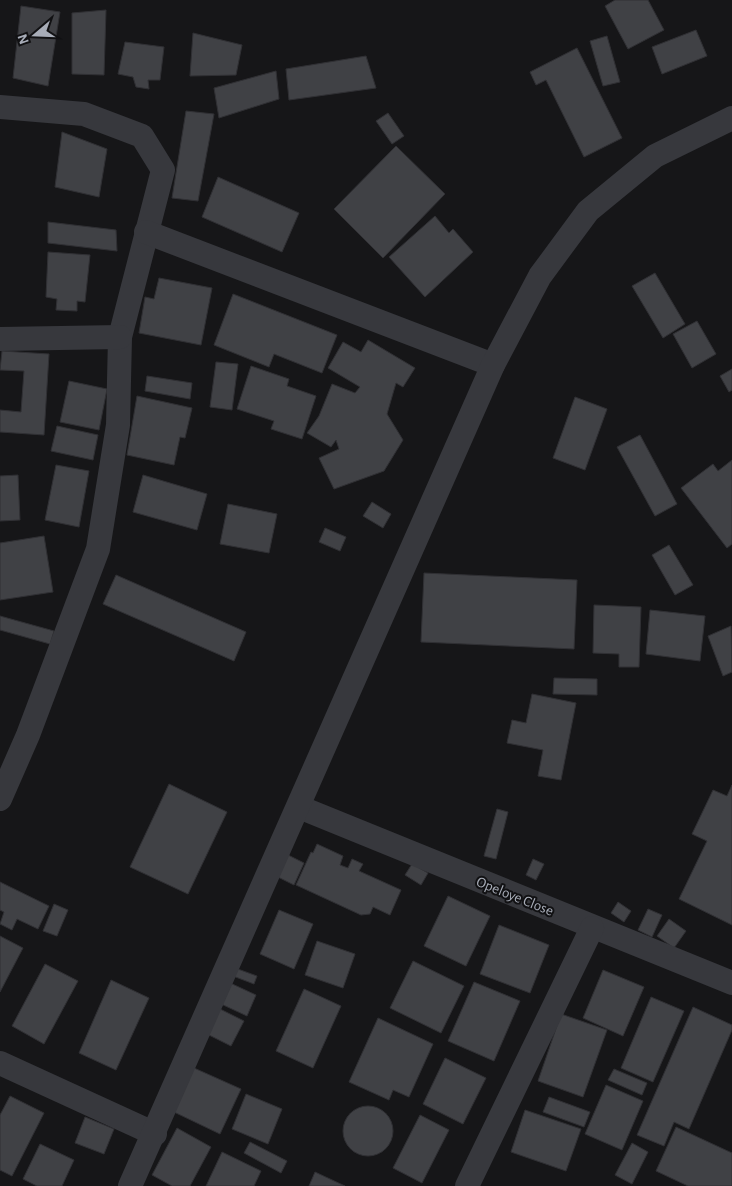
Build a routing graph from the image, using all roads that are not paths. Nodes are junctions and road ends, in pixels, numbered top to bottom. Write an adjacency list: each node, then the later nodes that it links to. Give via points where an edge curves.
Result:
1 (0, 107): 3 (street, via 84,114 142,136 163,170)
2 (732, 118): 6 (street, via 655,156 588,211 540,276)
3 (146, 232): 4 (street); 6 (street)
4 (120, 337): 5 (street); 7 (street, via 118,424 98,549 28,735)
5 (0, 339)
6 (493, 365): 8 (street)
7 (0, 799)
8 (299, 807): 9 (street, Opeloye Close); 12 (street)
9 (592, 928): 10 (street, Opeloye Close); 14 (street)
10 (732, 983)
11 (0, 1063): 12 (street)
12 (154, 1134): 13 (street)
13 (130, 1186)
14 (466, 1186)

